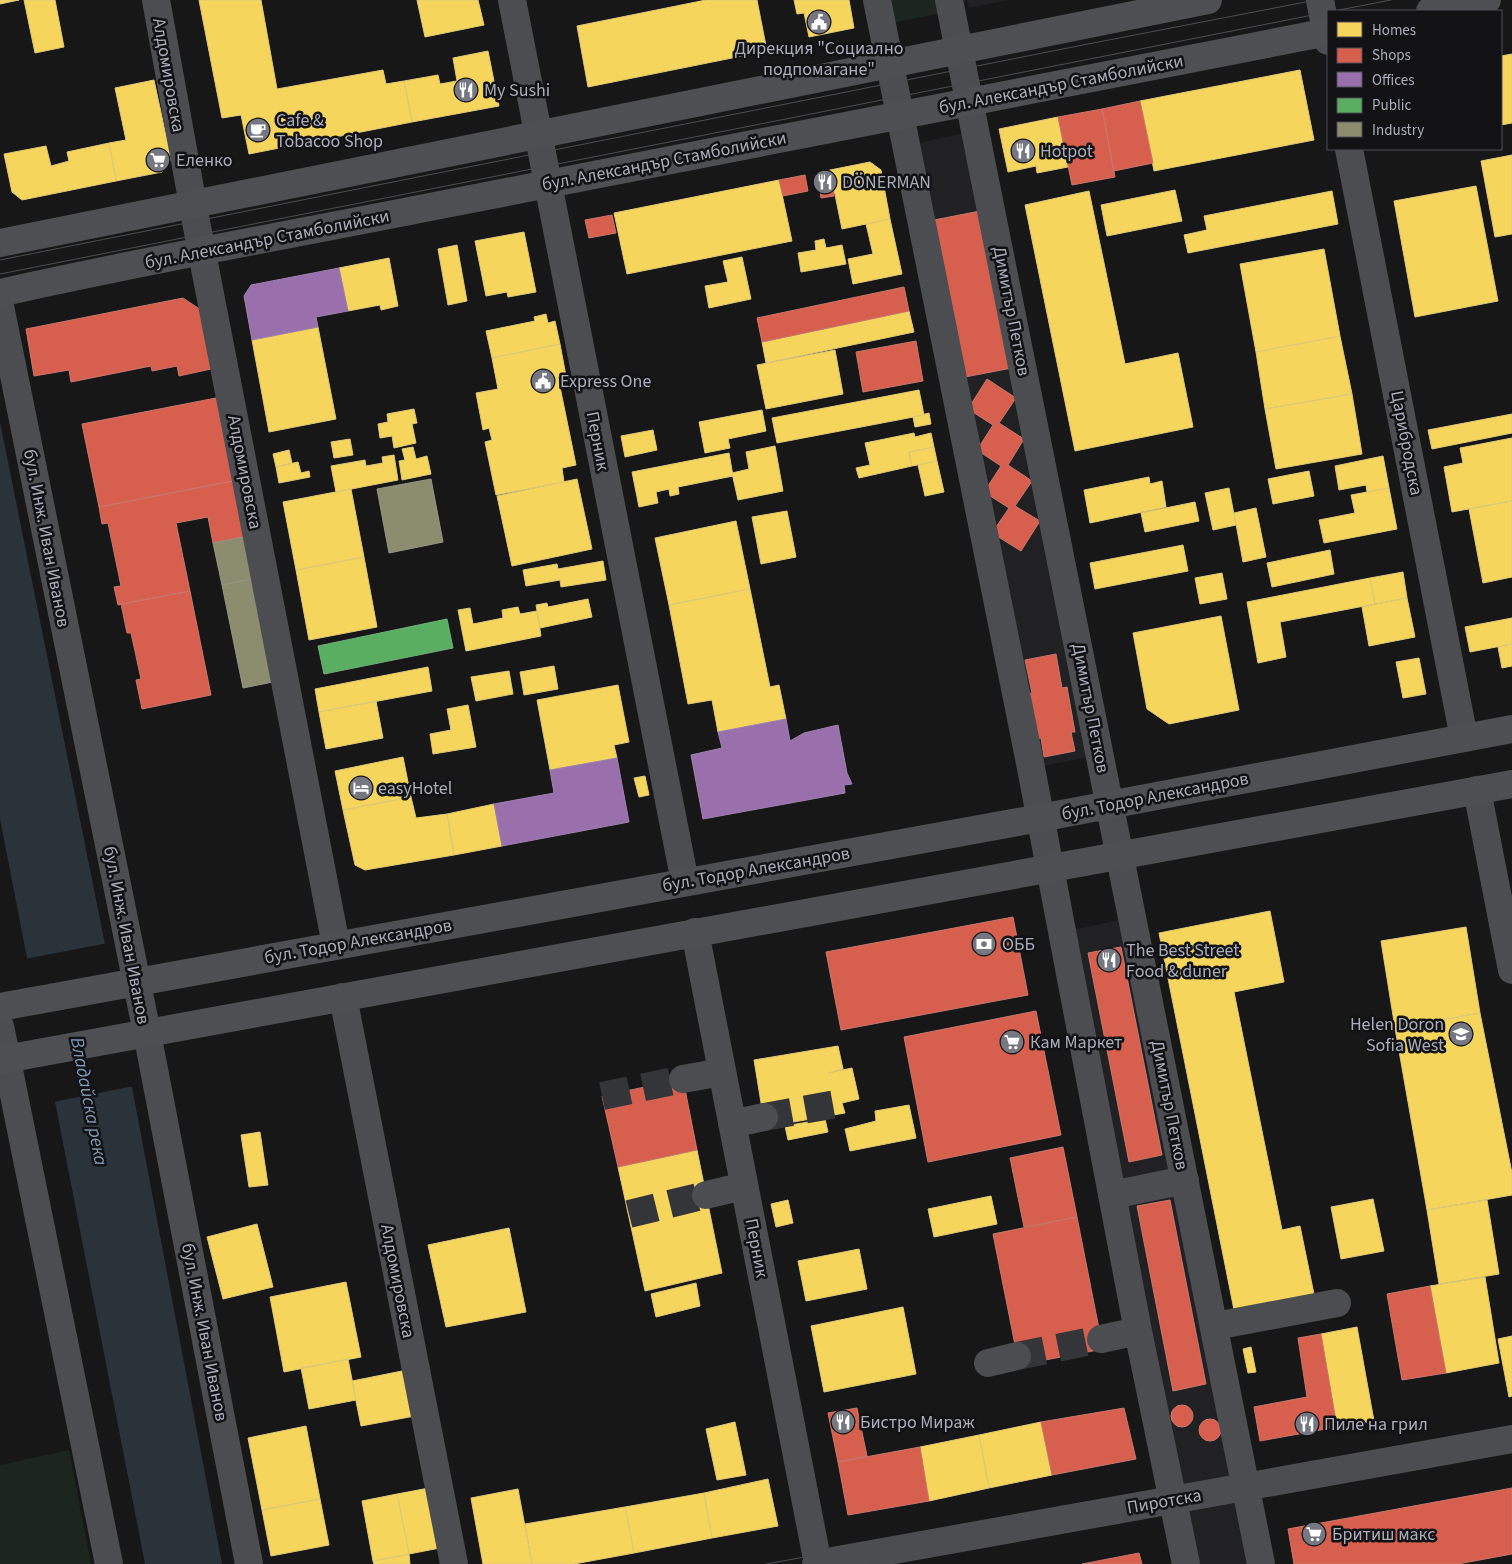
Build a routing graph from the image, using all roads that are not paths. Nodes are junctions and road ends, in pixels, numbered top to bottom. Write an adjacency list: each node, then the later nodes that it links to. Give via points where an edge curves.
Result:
1 (156, 0): 18 (street, Алдомировска)
2 (512, 0): 15 (street, Перник)
3 (877, 0): 12 (street)
4 (950, 0): 11 (street, Димитър Петков)
5 (1208, 0): 11 (main road)
6 (1320, 0): 9 (street)
7 (1487, 0): 8 (main road)
8 (1435, 10)
9 (1327, 31)
10 (1327, 35): 13 (main road, бул. Александър Стамболийски)
11 (959, 50): 12 (main road); 13 (street, Димитър Петков)
12 (890, 64): 14 (street); 15 (main road)
13 (970, 101): 14 (main road, бул. Александър Стамболийски); 27 (street, Димитър Петков)
14 (900, 116): 17 (main road, бул. Александър Стамболийски); 28 (street)
15 (538, 134): 17 (street, Перник); 18 (main road)
16 (1349, 150): 24 (street, Царибродска)
17 (548, 184): 20 (main road, бул. Александър Стамболийски); 31 (street, Перник)
18 (193, 203): 19 (main road); 20 (street, Алдомировска)
19 (0, 243)
20 (202, 252): 21 (main road, бул. Александър Стамболийски); 33 (street, Алдомировска)
21 (0, 293)
22 (0, 306): 35 (street, бул. Инж. Иван Иванов)
23 (1512, 729): 24 (main road, бул. Тодор Александров)
24 (1464, 738): 27 (main road, бул. Тодор Александров)
25 (1512, 784): 26 (main road)
26 (1477, 790): 29 (main road); 34 (street)
27 (1111, 804): 28 (main road, бул. Тодор Александров); 29 (street, Димитър Петков)
28 (1040, 818): 30 (street); 31 (main road, бул. Тодор Александров)
29 (1120, 856): 30 (main road); 45 (street, Димитър Петков)
30 (1050, 870): 32 (main road); 48 (street)
31 (685, 882): 33 (main road, бул. Тодор Александров)
32 (695, 932): 36 (main road); 41 (street, Перник)
33 (336, 945): 35 (main road, бул. Тодор Александров)
34 (1512, 970)
35 (133, 982): 37 (main road, бул. Тодор Александров); 39 (street, бул. Инж. Иван Иванов)
36 (343, 997): 39 (main road); 60 (street, Алдомировска)
37 (10, 1005)
38 (0, 1026): 40 (street)
39 (143, 1034): 40 (main road); 59 (street, бул. Инж. Иван Иванов)
40 (12, 1058): 58 (street)
41 (722, 1072): 42 (street); 44 (street, Перник)
42 (683, 1079)
43 (764, 1117): 44 (street)
44 (732, 1124): 46 (street, Перник)
45 (1185, 1180): 48 (street); 50 (street, Димитър Петков)
46 (744, 1186): 47 (street); 61 (street, Перник)
47 (706, 1195)
48 (1112, 1195): 51 (street)
49 (1337, 1303): 50 (street)
50 (1214, 1326): 56 (street, Димитър Петков)
51 (1138, 1331): 52 (street); 57 (street)
52 (1101, 1339)
53 (1017, 1356): 54 (street)
54 (988, 1363)
55 (1512, 1439): 56 (street, Пиротска)
56 (1246, 1486): 57 (street, Пиротска); 63 (street, Димитър Петков)
57 (1173, 1500): 61 (street, Пиротска); 62 (street)
58 (109, 1564)
59 (249, 1564)
60 (454, 1564)
61 (817, 1564)
62 (1186, 1564)
63 (1261, 1564)

